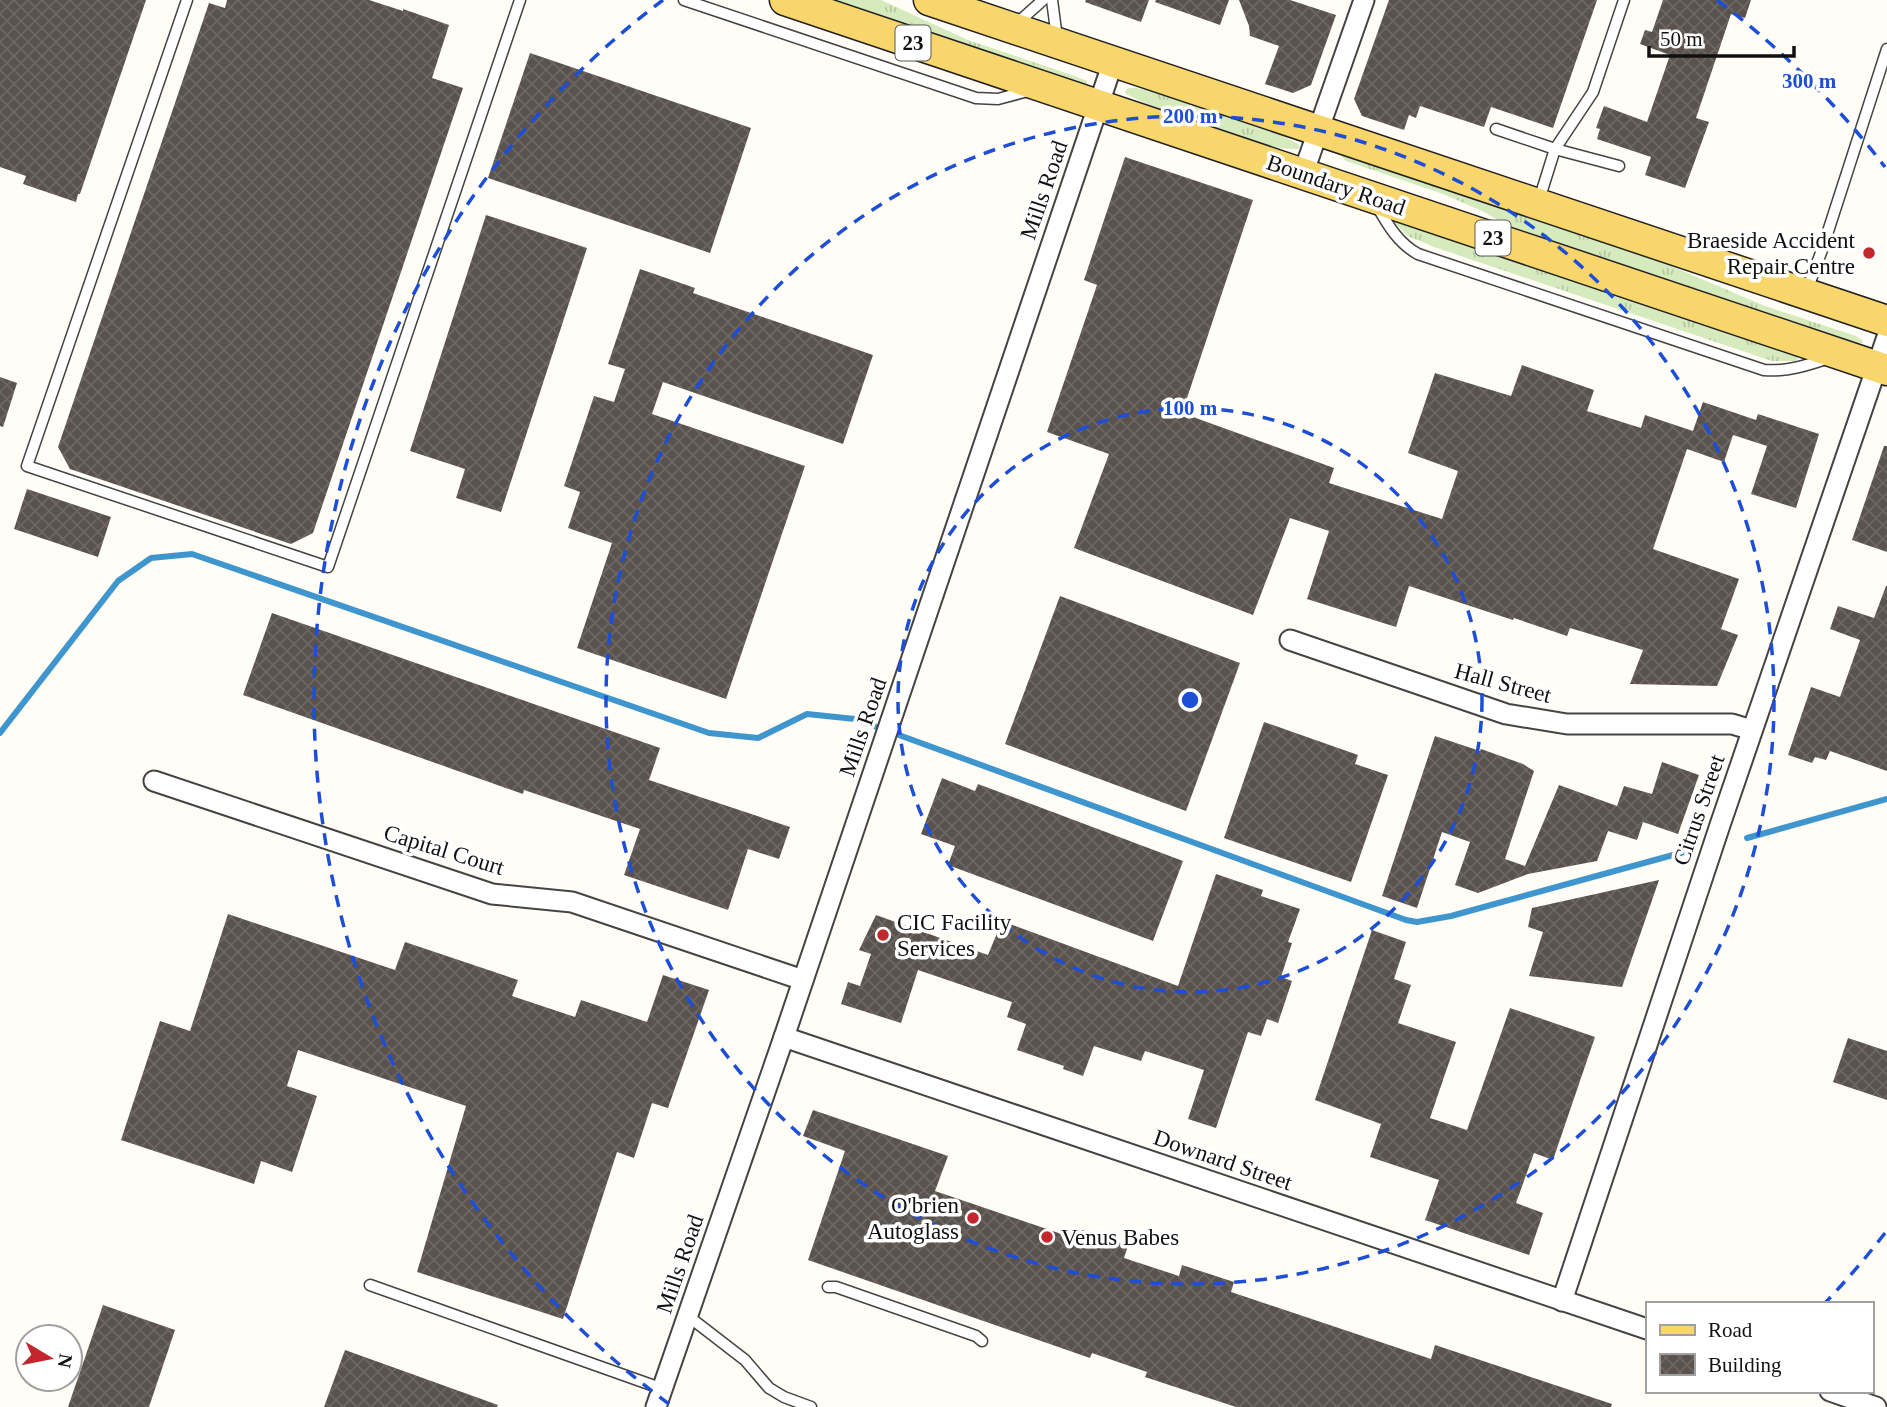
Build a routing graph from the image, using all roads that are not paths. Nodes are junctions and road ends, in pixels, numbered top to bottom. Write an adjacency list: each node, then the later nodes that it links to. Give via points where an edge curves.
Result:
1 (187, 0): 2 (lane, via 27,466 328,567)
2 (520, 0)
3 (684, 0): 14 (lane, via 976,98 998,99)
4 (785, 0): 14 (main road, Boundary Road / 23)
5 (1043, 0): 10 (lane)
6 (1052, 0): 11 (lane)
7 (1364, 0): 17 (street)
8 (1624, 0): 18 (lane, via 1593,92)
9 (946, 3): 10 (main road, Boundary Road / 23)
10 (1013, 28): 11 (main road, Boundary Road / 23)
11 (1058, 43): 13 (main road, Boundary Road / 23)
12 (1887, 49): 23 (lane)
13 (1112, 62): 15 (street, Mills Road); 17 (main road, Boundary Road / 23)
14 (1042, 87): 15 (main road, Boundary Road / 23)
15 (1098, 106): 20 (main road, Boundary Road / 23); 31 (street, Mills Road)
16 (1496, 129): 18 (lane)
17 (1318, 130): 20 (street); 22 (main road, Boundary Road / 23)
18 (1555, 149): 19 (lane); 22 (lane)
19 (1619, 166)
20 (1303, 174): 21 (main road, Boundary Road / 23)
21 (1373, 198): 26 (main road, Boundary Road / 23); 26 (lane, via 1402,244 1418,254 1765,370 1801,367)
22 (1537, 204): 23 (main road, Boundary Road / 23)
23 (1806, 294): 24 (main road, Boundary Road / 23)
24 (1887, 321)
25 (1887, 337): 27 (street, Citrus Street)
26 (1839, 354): 27 (main road, Boundary Road / 23)
27 (1882, 369): 29 (street, Citrus Street)
28 (1290, 640): 29 (street, Hall Street, via 1506,714 1567,724 1732,724)
29 (1752, 730): 35 (street, Citrus Street)
30 (154, 780): 31 (street, Capital Court, via 492,894 572,902)
31 (803, 980): 32 (street, Mills Road)
32 (784, 1037): 35 (street, Downard Street); 36 (street, Mills Road)
33 (370, 1285): 40 (lane)
34 (828, 1287): 38 (lane)
35 (1562, 1301): 37 (street, Downard Street)
36 (688, 1316): 40 (street, Mills Road); 41 (lane, via 745,1360 769,1388)
37 (1646, 1329)
38 (982, 1341)
39 (1836, 1393): 42 (street)
40 (659, 1398)
41 (811, 1407)
42 (1876, 1407)

